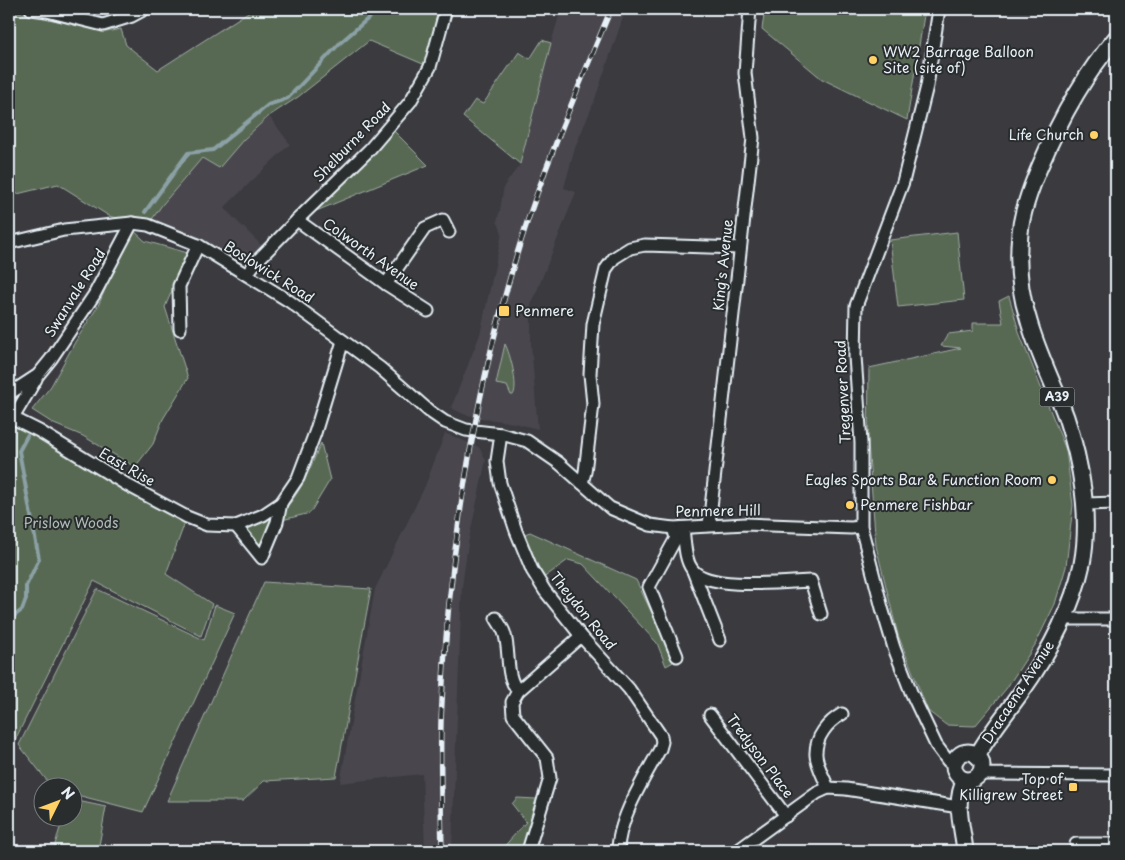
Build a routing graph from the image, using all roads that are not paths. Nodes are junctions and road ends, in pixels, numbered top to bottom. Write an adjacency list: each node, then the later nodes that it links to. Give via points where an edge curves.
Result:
1 (31, 9): 6 (street)
2 (145, 9): 6 (street, via 103,25)
3 (446, 9): 8 (street, Shelburne Road, via 430,67 410,102 369,150)
4 (750, 9): 13 (street, King's Avenue, via 745,74 753,138)
5 (938, 9): 30 (street, Tregenver Road, via 927,86 903,182 856,306)
6 (48, 10)
7 (1116, 38): 27 (main road, Dracaena Avenue / A39, via 1068,104 1050,142 1024,208 1019,248 1020,283 1028,318 1073,440)
8 (296, 220): 14 (street, Shelburne Road); 15 (street, Colworth Avenue)
9 (132, 223): 11 (street, Boslowick Road, via 64,230); 12 (street, Boslowick Road, via 148,225); 19 (street, Swanvale Road, via 94,294)
10 (449, 232): 15 (street, via 443,220 425,228)
11 (9, 243)
12 (198, 246): 14 (street, Boslowick Road); 17 (street, via 179,286)
13 (740, 248): 24 (street, via 645,245 630,248 614,258 606,269 594,324 590,374 593,404); 28 (street, King's Avenue)
14 (247, 274): 18 (street, Boslowick Road)
15 (386, 284): 16 (street, Colworth Avenue)
16 (428, 312)
17 (180, 329)
18 (343, 341): 22 (street, Boslowick Road, via 429,411 454,426); 25 (street, East Rise, via 316,433 298,478)
19 (38, 375): 20 (street, Swanvale Road); 21 (street, Swanvale Road)
20 (9, 394)
21 (11, 417): 29 (street, East Rise, via 187,518 207,525)
22 (483, 433): 23 (street, Penmere Hill)
23 (501, 434): 24 (street, Penmere Hill, via 520,438 535,446); 37 (street, Theydon Road, via 497,461 500,483 516,531 540,584)
24 (582, 483): 31 (street, Penmere Hill, via 610,508 650,525)
25 (281, 502): 29 (street, East Rise, via 263,515); 29 (street, East Rise, via 277,522 262,558)
26 (1116, 503): 27 (street)
27 (1085, 504): 35 (main road, Dracaena Avenue / A39, via 1082,563 1074,595)
28 (709, 525): 30 (street, Penmere Hill); 31 (street, Penmere Hill)
29 (236, 526)
30 (861, 527): 44 (street, Tregenver Road, via 894,648 911,692 936,745 948,761)
31 (678, 528): 32 (street); 39 (street, via 676,538 649,587)
32 (692, 569): 33 (street, via 702,578 716,582 811,581); 38 (street)
33 (821, 614)
34 (496, 618): 40 (street, via 504,633 510,676)
35 (1063, 619): 36 (street); 43 (main road, Dracaena Avenue / A39, via 1043,659)
36 (1116, 619)
37 (581, 636): 40 (street); 54 (street, Theydon Road, via 629,688 662,736 660,749 628,812)
38 (720, 640)
39 (677, 656)
40 (518, 691): 53 (street, via 512,702 514,715 547,758 550,778)
41 (710, 714): 50 (street, Tredyson Place)
42 (842, 714): 48 (street, via 827,725 817,748 816,755)
43 (977, 756): 44 (main road, via 966,752 957,758); 45 (main road, via 982,764)
44 (955, 764): 47 (main road, via 956,774)
45 (981, 773): 46 (street); 47 (main road, via 974,779)
46 (1116, 775)
47 (965, 780): 49 (main road, via 960,790)
48 (828, 788): 49 (street, via 868,791); 50 (street)
49 (959, 808): 56 (main road)
50 (786, 816): 55 (street)
51 (1076, 844): 52 (street)
52 (1116, 844)
53 (528, 851)
54 (618, 851)
55 (737, 851)
56 (966, 851)

